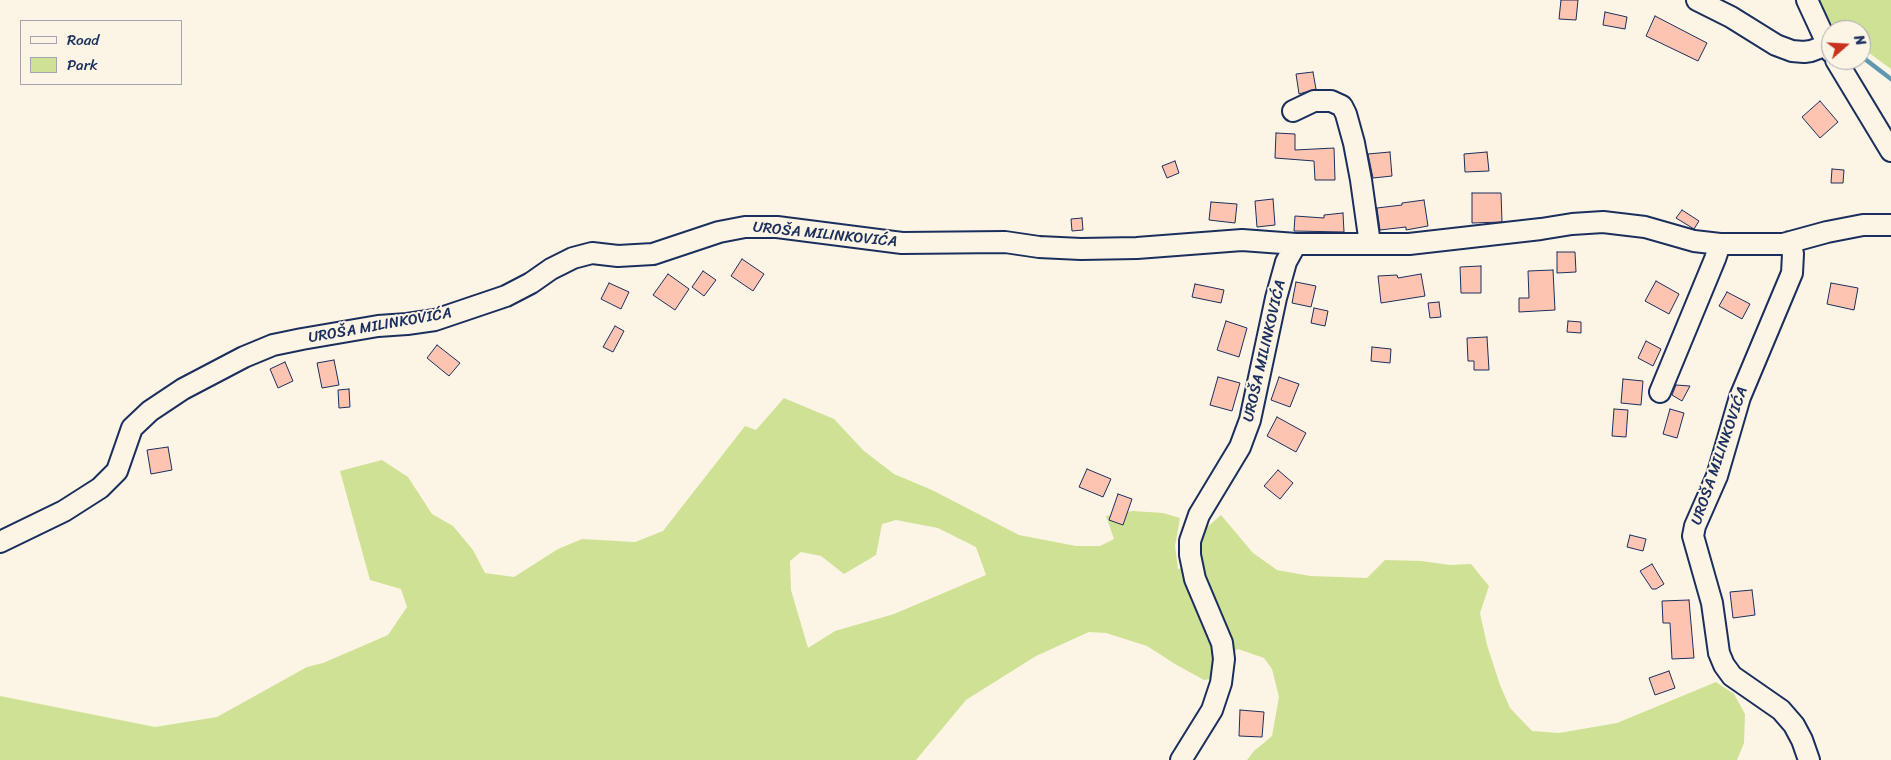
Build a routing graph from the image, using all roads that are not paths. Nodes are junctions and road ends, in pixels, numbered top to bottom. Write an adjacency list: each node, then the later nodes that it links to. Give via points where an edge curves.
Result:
1 (1697, 0): 4 (street, via 1776,45 1792,51)
2 (1807, 0): 3 (street)
3 (1821, 30)
4 (1821, 52)
5 (1842, 70): 7 (street)
6 (1293, 111): 11 (street, via 1314,102 1331,101 1342,106 1354,143)
7 (1891, 151)
8 (1891, 226): 9 (street, UROŠA MILINKOVIĆA, via 1863,225)
9 (1790, 242): 12 (street, UROŠA MILINKOVIĆA); 16 (street, UROŠA MILINKOVIĆA, via 1792,273 1740,397 1717,476 1693,536 1712,603 1719,653 1724,665 1732,676 1781,710 1794,725)
10 (1296, 244): 11 (street, UROŠA MILINKOVIĆA); 14 (street, UROŠA MILINKOVIĆA, via 1242,240 1082,249 1005,242 902,243 786,228 745,227 652,254 618,256 592,253 573,258 506,296 435,320 302,339 273,345 244,357 150,411 132,428 117,471 100,488 64,511); 15 (street, UROŠA MILINKOVIĆA, via 1286,262 1276,298 1250,420 1240,447 1199,515 1190,541 1195,579 1222,643 1224,659 1222,683 1212,710)
11 (1370, 244): 12 (street, UROŠA MILINKOVIĆA, via 1409,244 1603,222 1638,226 1694,241)
12 (1720, 244): 13 (street)
13 (1660, 392)
14 (0, 542)
15 (1181, 760)
16 (1809, 760)

